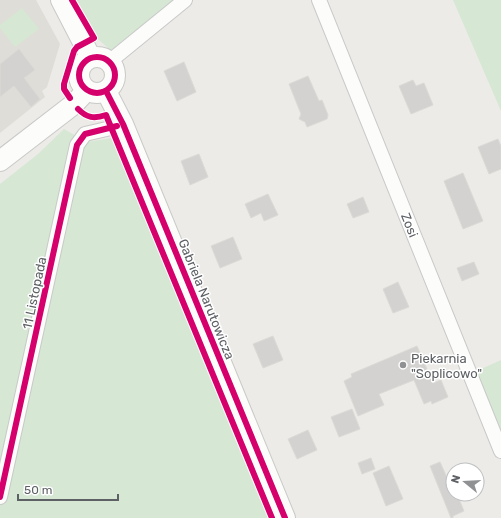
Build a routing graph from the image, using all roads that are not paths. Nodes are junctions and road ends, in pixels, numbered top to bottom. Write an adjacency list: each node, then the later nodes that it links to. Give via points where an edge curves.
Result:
1 (61, 0): 4 (street)
2 (185, 0): 4 (street)
3 (318, 0): 8 (street, Zosi)
4 (100, 60): 5 (street, via 114,71 115,78 112,85); 5 (street, Gabriela Narutowicza, via 84,63 79,72 81,83)
5 (97, 90): 6 (street, Gabriela Narutowicza); 7 (street, via 74,104)
6 (123, 124): 9 (street, 11 Listopada, via 85,134 78,145); 10 (street, Gabriela Narutowicza)
7 (0, 161)
8 (501, 451)
9 (0, 497)
10 (285, 518)

